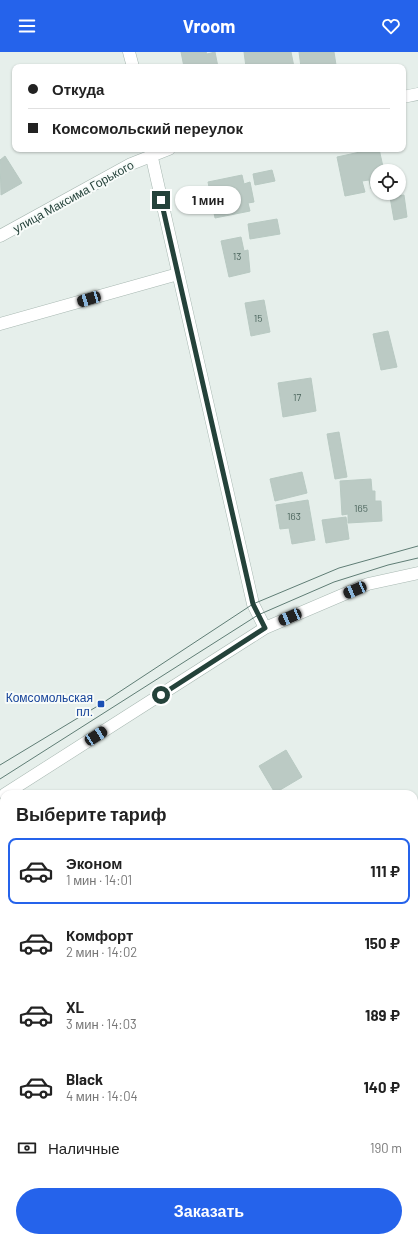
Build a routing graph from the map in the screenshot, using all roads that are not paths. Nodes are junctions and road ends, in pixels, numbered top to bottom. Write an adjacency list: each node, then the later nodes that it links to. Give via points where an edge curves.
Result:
1 (129, 52): 2 (street)
2 (132, 64)
3 (418, 94): 4 (street)
4 (406, 96)
5 (150, 152): 6 (street, улица Максима Горького); 7 (street)
6 (0, 236)
7 (178, 274): 8 (street); 10 (street, via 253,604)
8 (0, 324)
9 (418, 573): 10 (street, via 368,584)
10 (265, 628): 11 (street)
11 (10, 790)

